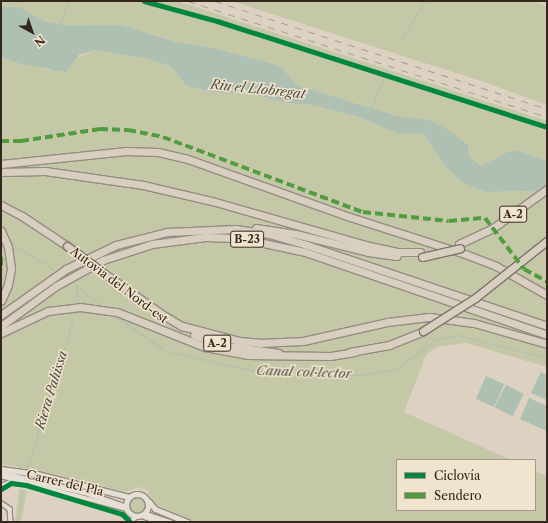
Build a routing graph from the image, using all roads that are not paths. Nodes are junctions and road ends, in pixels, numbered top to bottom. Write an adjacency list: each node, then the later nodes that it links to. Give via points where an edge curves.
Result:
1 (1, 164): 10 (highway, via 126,151 158,152 185,158 383,229 465,254 496,266)
2 (1, 172): 8 (highway, A-2, via 45,171 143,185 238,208 369,246)
3 (547, 190): 8 (highway, A-2, via 479,238 459,246)
4 (1, 205): 9 (highway, Autovia del Nord-est / A-2, bridge, via 68,246)
5 (1, 231): 11 (highway, via 9,250 10,279)
6 (132, 240): 8 (highway, via 156,231 215,224 296,234 368,252); 12 (highway, B-23, via 98,252 66,269); 14 (highway, B-23, via 200,229 236,229 268,234)
7 (547, 241): 18 (highway, Autovia del Nord-est / A-2, bridge, via 475,298 424,331 389,345)
8 (421, 254)
9 (101, 271): 17 (highway, A-2, via 182,326 205,334 250,343 303,341 387,322 429,317 474,323); 18 (highway, Autovia del Nord-est / A-2, via 160,318 206,340 242,349 276,353)
10 (547, 295)
11 (1, 301)
12 (1, 315)
13 (1, 326): 16 (highway, B-23, via 56,286 103,260 152,244 206,237 240,238 305,252)
14 (547, 326)
15 (1, 333): 18 (highway, via 44,313 80,307 117,312 205,347 226,352 291,357 330,356)
16 (547, 335)
17 (547, 344)
18 (355, 352)
19 (1, 469): 23 (main road, Carrer del Pla, via 37,474)
20 (1, 475): 21 (street, Carrer del Pla); 26 (main road, Carrer del Pla, via 84,492)
21 (14, 480): 22 (street); 26 (street, Carrer del Pla)
22 (1, 486)
23 (130, 497): 24 (main road, Carrer del Pla, via 141,494); 26 (main road)
24 (149, 502): 27 (main road); 31 (main road, via 155,509)
25 (1, 503): 28 (street, via 10,510)
26 (126, 508): 27 (main road)
27 (136, 517): 29 (street); 30 (main road)
28 (10, 522)
29 (158, 522)
30 (170, 522)
31 (188, 522)

